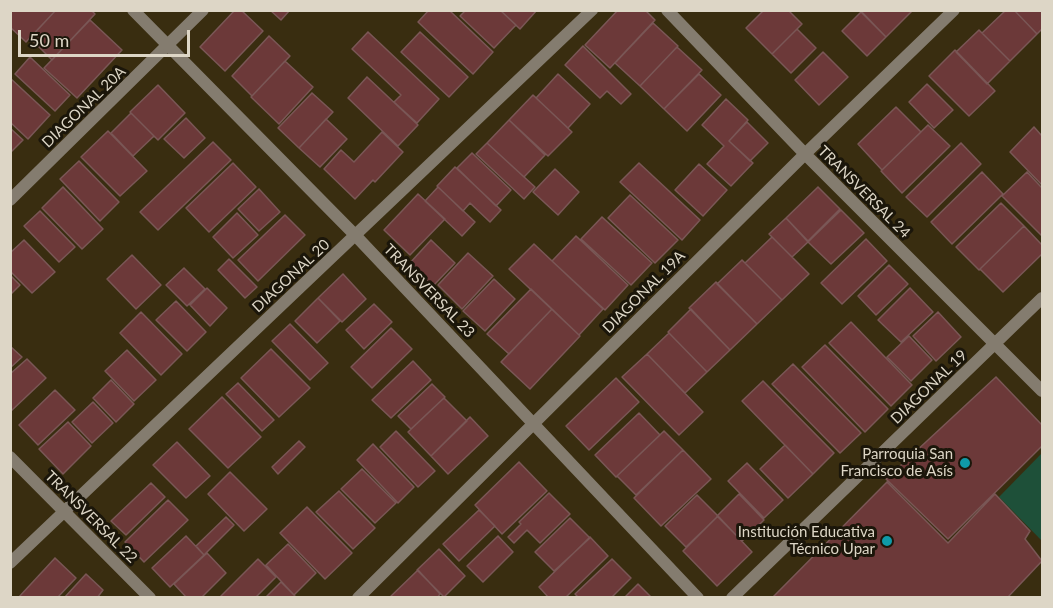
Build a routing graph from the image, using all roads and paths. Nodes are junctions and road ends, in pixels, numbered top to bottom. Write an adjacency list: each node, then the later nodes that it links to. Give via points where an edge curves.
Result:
1 (133, 10): 6 (street, TRANSVERSAL 23)
2 (203, 10): 6 (street, DIAGONAL 20A)
3 (592, 10): 9 (street, DIAGONAL 20)
4 (667, 10): 7 (street, TRANSVERSAL 24)
5 (954, 10): 7 (street, DIAGONAL 19A)
6 (167, 46): 8 (street, DIAGONAL 20A); 9 (street, TRANSVERSAL 23)
7 (805, 154): 11 (street, TRANSVERSAL 24); 13 (street, DIAGONAL 19A)
8 (10, 200)
9 (355, 236): 13 (street, TRANSVERSAL 23); 15 (street, DIAGONAL 20)
10 (1042, 298): 11 (street, DIAGONAL 19)
11 (995, 344): 12 (street, TRANSVERSAL 24); 20 (street, DIAGONAL 19)
12 (1042, 391)
13 (533, 423): 18 (street, DIAGONAL 19A); 19 (street, TRANSVERSAL 23)
14 (10, 457): 15 (street, TRANSVERSAL 22)
15 (63, 511): 16 (street, DIAGONAL 20); 17 (street, TRANSVERSAL 22)
16 (10, 563)
17 (150, 597)
18 (358, 597)
19 (698, 597)
20 (732, 597)

